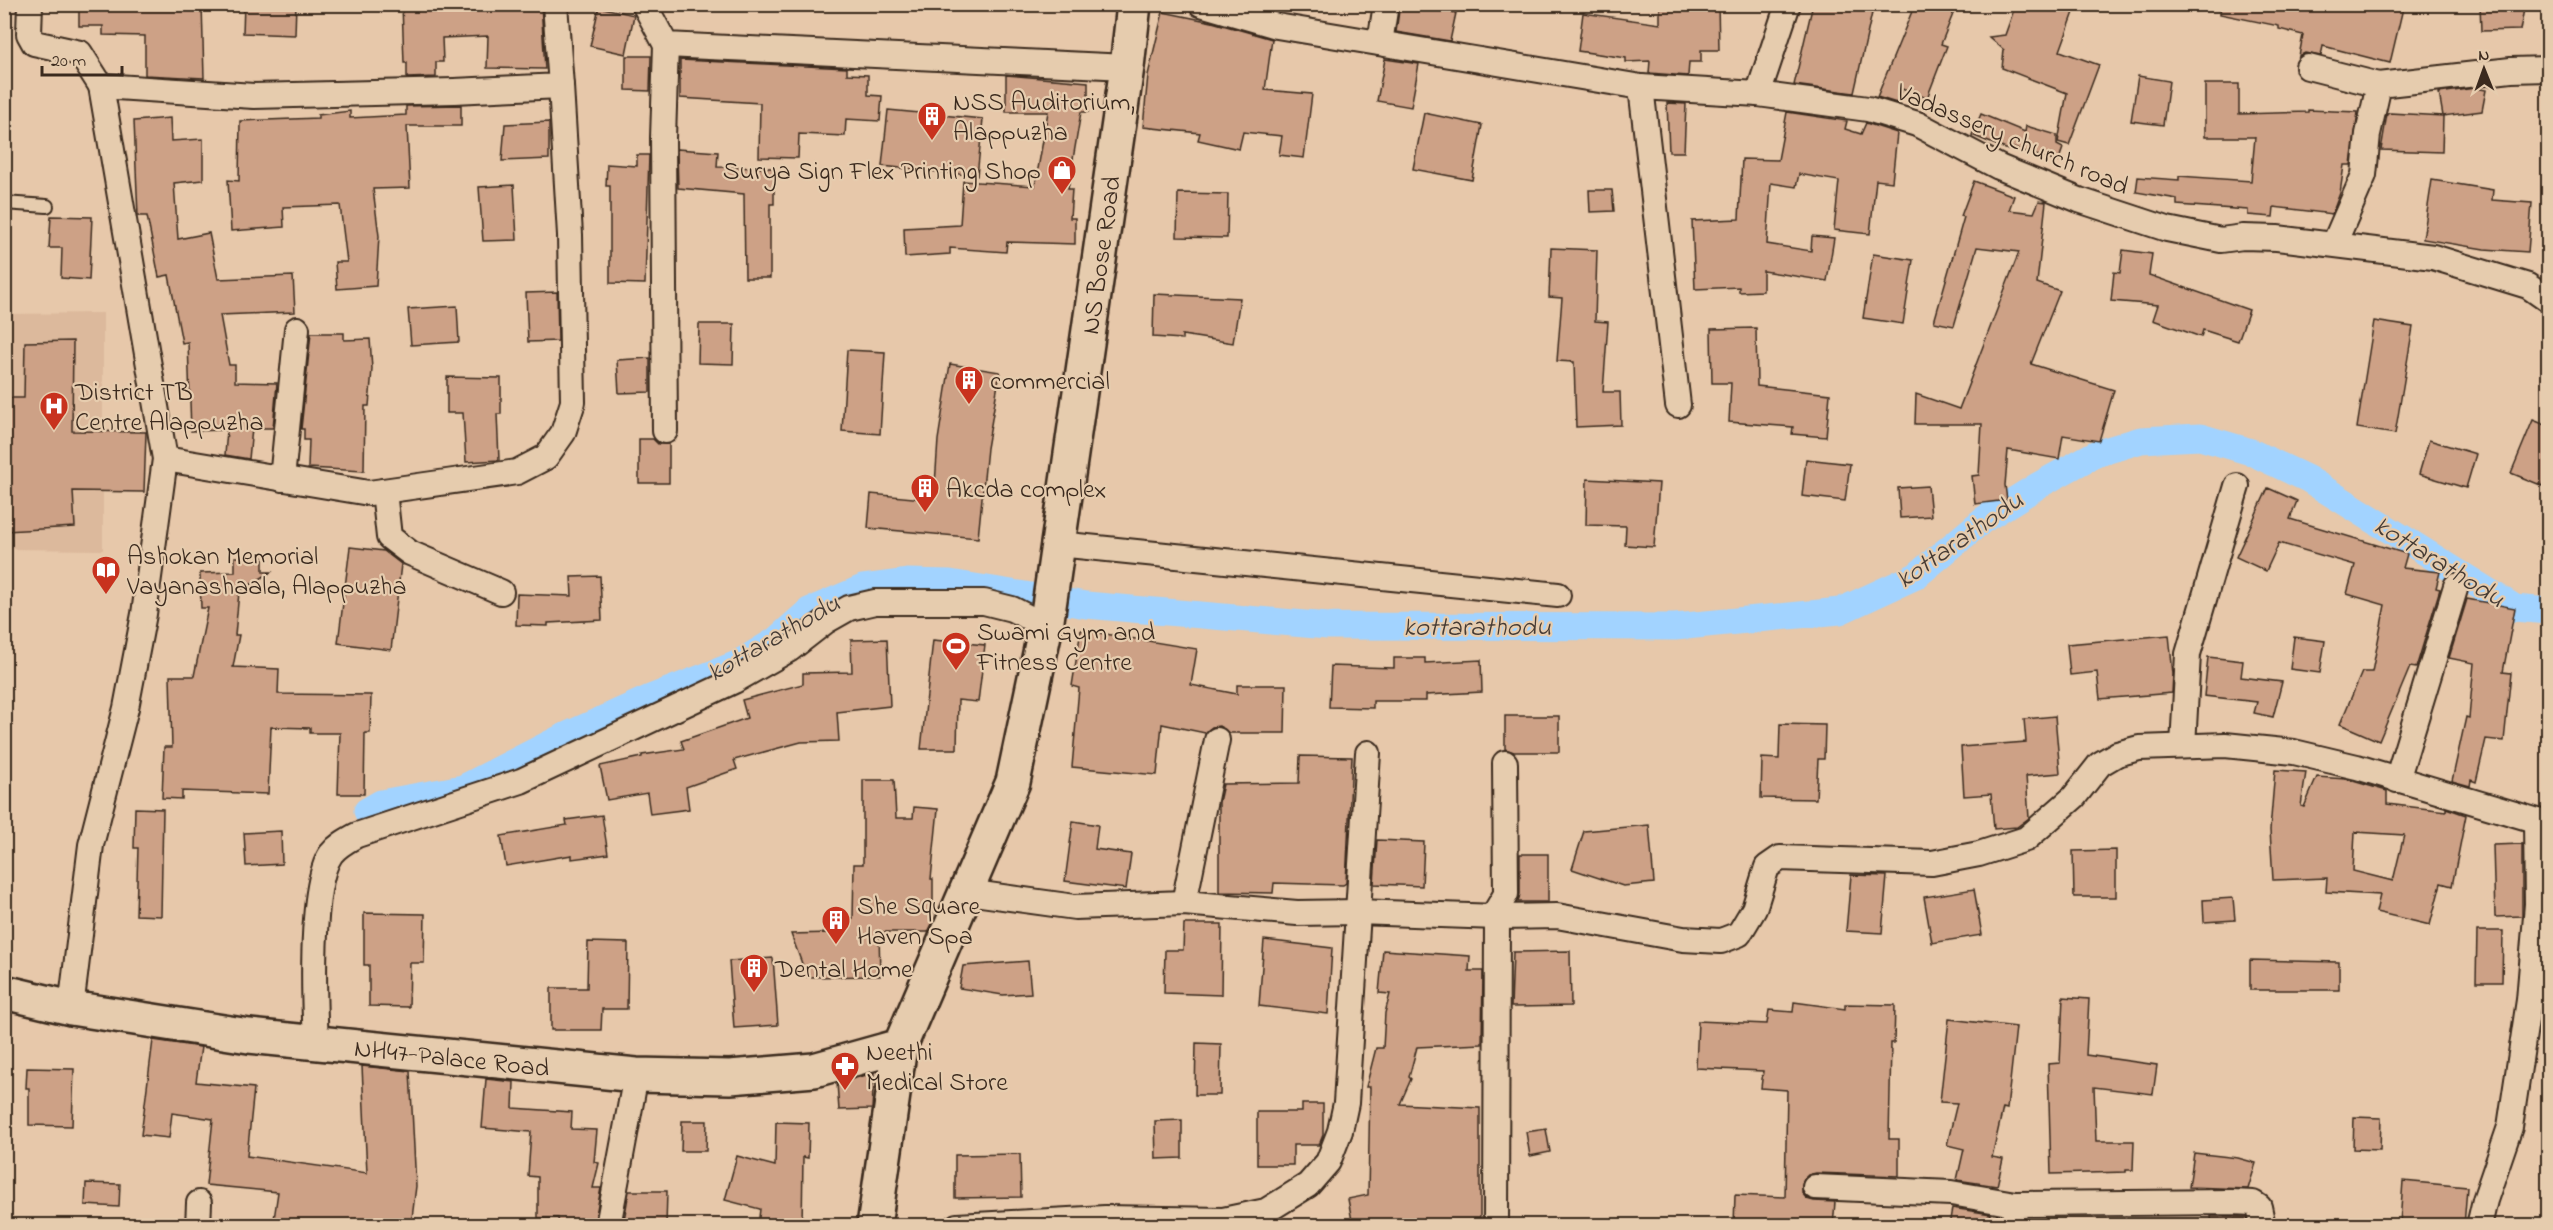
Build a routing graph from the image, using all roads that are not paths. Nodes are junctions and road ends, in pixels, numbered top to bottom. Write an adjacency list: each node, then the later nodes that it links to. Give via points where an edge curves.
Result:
1 (30, 4): 14 (street, via 29,34 34,44 80,53)
2 (555, 4): 15 (street)
3 (644, 4): 9 (street)
4 (1134, 4): 10 (main road, NS Bose Road)
5 (1201, 4): 8 (street, Vadassery church road, via 1277,26)
6 (1386, 4): 8 (street)
7 (1788, 4): 17 (street)
8 (1380, 43): 16 (street, Vadassery church road)
9 (666, 45): 10 (street); 24 (street)
10 (1127, 67): 29 (main road, NS Bose Road)
11 (2308, 67): 13 (street)
12 (2548, 69): 13 (street)
13 (2379, 85): 20 (street, via 2364,176)
14 (101, 86): 15 (street, via 254,96); 25 (street)
15 (561, 86): 28 (street, via 570,235 573,402 563,433 546,457 517,472)
16 (1641, 87): 17 (street, Vadassery church road); 23 (street)
17 (1758, 94): 20 (street, Vadassery church road, via 1868,109 1917,123 1999,166 2079,201 2167,230 2221,240 2277,238)
18 (4, 203): 19 (lane)
19 (47, 206)
20 (2334, 244): 21 (street, Vadassery church road, via 2433,257 2528,286)
21 (2548, 300)
22 (297, 329): 26 (street)
23 (1678, 405)
24 (665, 430)
25 (165, 459): 26 (street); 45 (street, via 144,614 126,708 91,845)
26 (282, 479): 28 (street, via 369,493)
27 (2237, 486): 35 (street, via 2187,654)
28 (384, 491): 31 (street, via 388,537 410,553)
29 (1058, 544): 32 (street); 33 (main road, NS Bose Road)
30 (2456, 586): 38 (street)
31 (501, 592)
32 (1558, 596)
33 (1046, 623): 40 (main road, NS Bose Road, via 1013,782); 46 (street, via 984,602 875,602 849,608 734,681 520,782 348,840 330,855 322,878 315,927)
34 (1217, 740): 41 (street)
35 (2183, 746): 38 (street, via 2225,745 2294,752); 43 (street, via 2139,748 2117,754 2100,764 2074,797 2026,839 1979,854 1932,863 1780,858 1767,867 1754,909 1739,934 1721,941 1683,939 1557,916)
36 (1368, 753): 42 (street)
37 (1505, 763): 43 (street, via 1506,894)
38 (2397, 780): 39 (street)
39 (2542, 822): 56 (street, via 2529,1000 2510,1126)
40 (967, 892): 41 (street, via 1075,906); 47 (main road, NS Bose Road)
41 (1184, 903): 42 (street, via 1297,913)
42 (1357, 912): 43 (street); 53 (street, via 1346,1103 1328,1162 1308,1185 1266,1211 1223,1220 1105,1218)
43 (1495, 916): 54 (street)
44 (4, 992): 45 (main road, NH47-Palace Road)
45 (71, 1008): 46 (main road, NH47-Palace Road)
46 (316, 1043): 48 (main road, NH47-Palace Road)
47 (900, 1047): 48 (main road, NH47-Palace Road, via 814,1070 730,1077); 52 (main road, NS Bose Road)
48 (636, 1075): 51 (street)
49 (1815, 1188): 50 (street, via 1952,1193)
50 (2015, 1215): 55 (street, via 2253,1203 2259,1207)
51 (608, 1226)
52 (874, 1226)
53 (957, 1226)
54 (1496, 1226)
55 (2263, 1226)
56 (2479, 1226)

